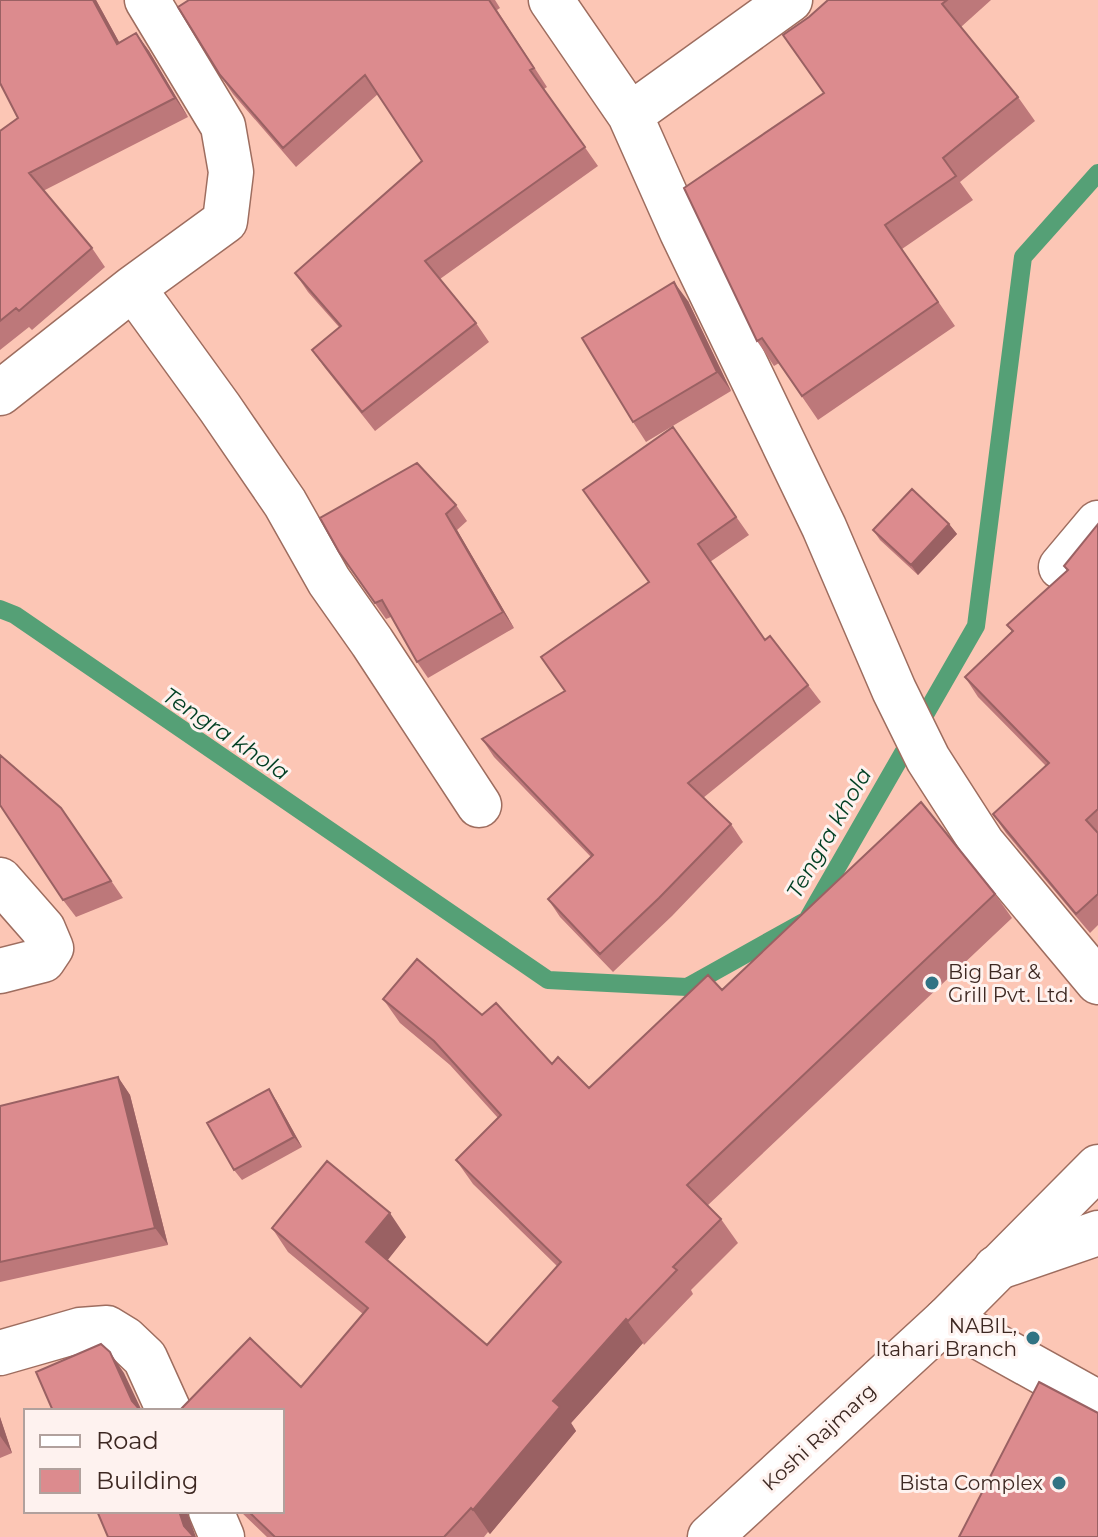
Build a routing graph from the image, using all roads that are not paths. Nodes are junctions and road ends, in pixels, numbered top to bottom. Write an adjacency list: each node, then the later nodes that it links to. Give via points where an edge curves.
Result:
1 (147, 0): 5 (street, via 223,126 231,172 225,221)
2 (551, 0): 4 (street)
3 (790, 0): 4 (street)
4 (630, 115): 12 (street, via 928,759 982,843)
5 (133, 288): 6 (street); 9 (street, via 285,503 329,581)
6 (0, 393)
7 (1098, 523): 8 (street)
8 (1061, 567)
9 (479, 805)
10 (0, 880): 11 (street, via 43,929 51,948 43,960)
11 (0, 971)
12 (1098, 982)
13 (1098, 1167): 15 (street, Koshi Rajmarg)
14 (1098, 1233): 15 (street)
15 (996, 1268): 16 (street, Koshi Rajmarg)
16 (947, 1319): 18 (street); 22 (street, Koshi Rajmarg)
17 (0, 1353): 19 (street, via 80,1330 107,1328 145,1358)
18 (1098, 1403)
19 (168, 1409)
20 (212, 1513): 21 (street)
21 (222, 1537)
22 (710, 1537)

